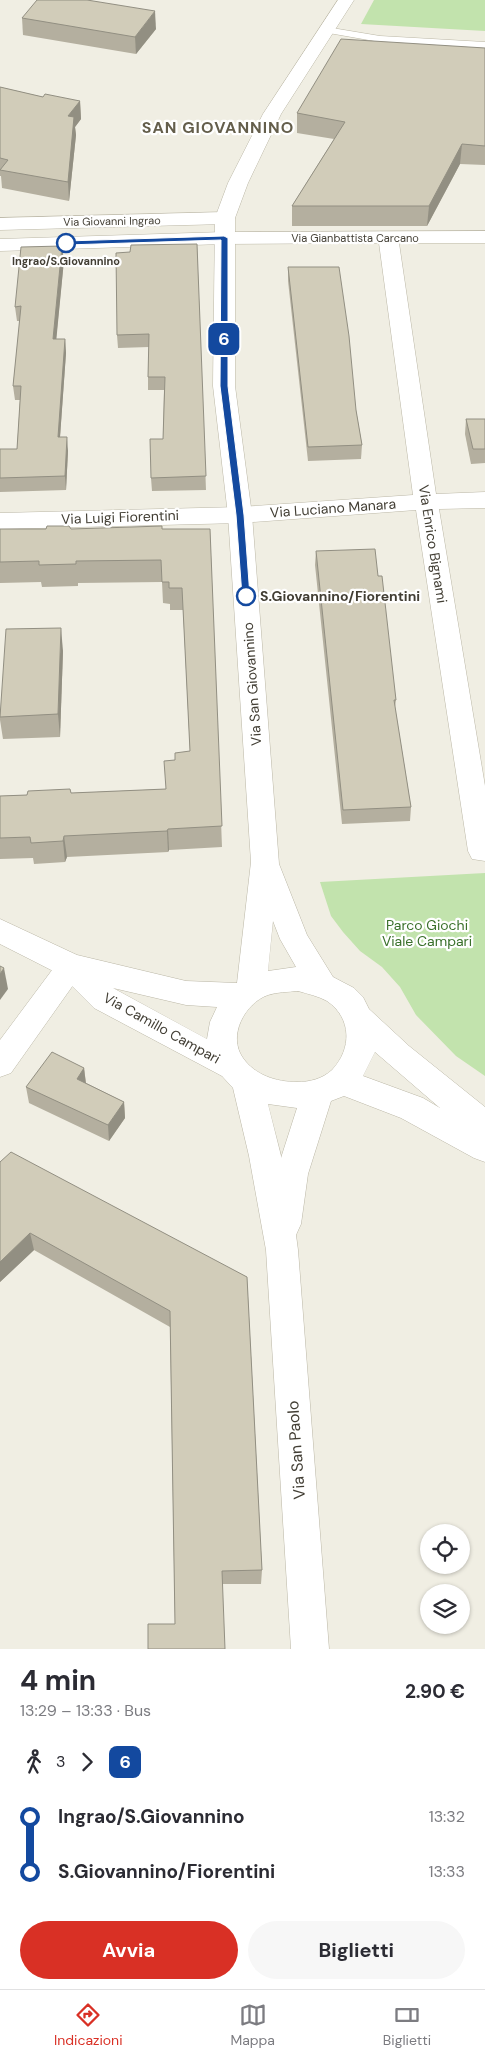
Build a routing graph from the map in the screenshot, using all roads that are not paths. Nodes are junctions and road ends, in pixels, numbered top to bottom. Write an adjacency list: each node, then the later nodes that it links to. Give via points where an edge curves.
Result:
1 (346, 0): 2 (street, Via San Giovannino)
2 (326, 30): 3 (lane, via 380,39); 5 (street, Via San Giovannino, via 272,114 238,183)
3 (485, 45)
4 (0, 224): 5 (street, Via Giovanni Ingrao)
5 (225, 228): 6 (street, Via Gianbattista Carcano); 8 (street, Via Giovanni Ingrao); 11 (street, Via San Giovannino, via 224,386)
6 (388, 237): 7 (street, Via Gianbattista Carcano); 10 (street, Via Enrico Bignami)
7 (485, 237)
8 (0, 245)
9 (485, 500): 10 (street, Via Luciano Manara)
10 (426, 502): 11 (street, Via Luciano Manara); 13 (street, Via Enrico Bignami)
11 (240, 515): 12 (street, Via Luigi Fiorentini); 14 (street, Via San Giovannino)
12 (0, 521)
13 (482, 851)
14 (265, 862): 17 (street, Via San Giovannino, via 294,939); 18 (street, Via San Giovannino)
15 (0, 931): 16 (street, Via Camillo Campari)
16 (71, 966): 18 (street, Via Camillo Campari, via 186,993); 20 (street); 21 (street, Via Camillo Campari, via 105,999)
17 (322, 985): 18 (street, via 298,979 273,981); 19 (street, via 344,998)
18 (246, 993): 21 (street, via 228,1012 223,1030 224,1049)
19 (358, 1017): 22 (street, via 363,1040 357,1062); 23 (street, via 398,1055)
20 (0, 1064)
21 (239, 1074): 22 (street, via 267,1092 290,1097); 25 (street, Via San Paolo, via 266,1156)
22 (330, 1087): 24 (street, via 412,1108); 25 (street, Via San Paolo, via 292,1174)
23 (485, 1126)
24 (485, 1148)
25 (282, 1250): 26 (street, Via San Paolo)
26 (310, 1649)

